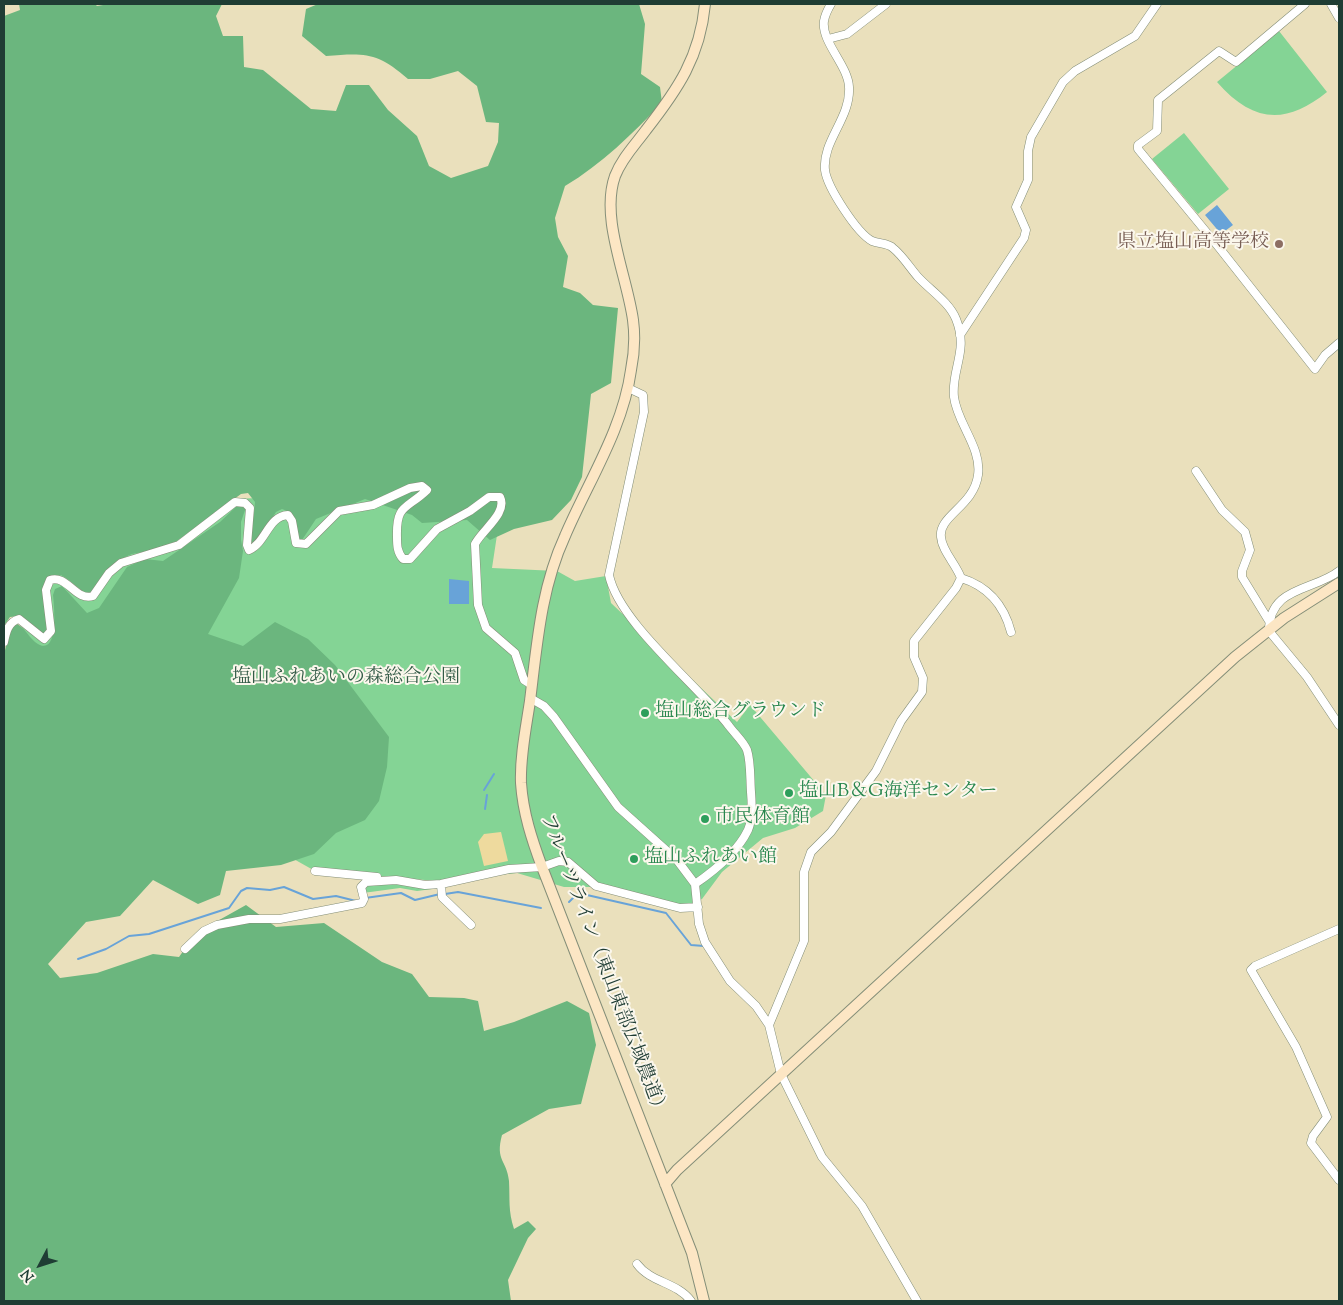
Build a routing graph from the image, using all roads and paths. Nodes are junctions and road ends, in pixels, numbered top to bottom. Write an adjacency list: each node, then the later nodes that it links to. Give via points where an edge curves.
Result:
1 (705, 4): 11 (street, フルーツライン（東山東部広域農道）, via 702,28 686,73 626,156 615,177 611,194 611,214 633,321 632,368)
2 (831, 4): 8 (street, via 824,23)
3 (886, 4): 8 (street, via 847,34)
4 (1158, 4): 9 (street, via 1135,36 1075,71 1063,82 1029,145 1028,180 1016,207 1026,230 1024,238)
5 (1305, 4): 10 (street, via 1236,62 1218,50 1158,100 1157,131 1138,145 1138,150 1218,244 1315,369)
6 (1330, 4): 7 (street)
7 (1339, 18)
8 (828, 39): 9 (street, via 849,88 844,117 827,155 828,182 840,205 867,237 892,247 949,308 957,321)
9 (960, 335): 14 (street, via 961,357 954,395 979,470 973,493 946,520 941,537)
10 (1339, 343)
11 (628, 388): 19 (street, フルーツライン（東山東部広域農道）, via 616,427 564,536 550,574); 25 (street, via 644,394 644,412 609,575 611,584 654,645 722,716 747,750 752,805 748,829 718,866)
12 (1196, 471): 16 (street, via 1222,510 1245,532 1250,550 1242,577)
13 (1339, 571): 16 (street, via 1329,579 1302,587 1279,601)
14 (961, 578): 17 (street, via 990,592 1005,613); 31 (street, via 914,640 914,657 923,678 922,692 901,721 876,771 807,861 804,872 804,941)
15 (1339, 583): 16 (street)
16 (1269, 626): 21 (street); 32 (street)
17 (1011, 632)
18 (4, 642): 19 (street, via 12,622 19,619 44,639 51,630 46,590 50,580 60,580 83,596 93,596 109,572 121,563 179,545 235,502 245,503 250,508 249,550 257,546 281,516 288,516 292,521 296,543 306,544 339,511 372,505 422,486 427,490 404,508 396,519 397,544 402,560 410,559 436,529 470,512 489,497 500,497 501,511 479,534 475,544 478,605 486,628 516,653 524,680)
19 (532, 685): 20 (street, フルーツライン（東山東部広域農道）)
20 (530, 698): 22 (street, フルーツライン（東山東部広域農道）, via 522,786 527,822); 25 (street, via 554,717 618,807 677,860)
21 (1339, 724)
22 (542, 867): 26 (street, via 509,869); 27 (street, via 558,861 568,862 596,886 680,908); 34 (street, フルーツライン（東山東部広域農道）)
23 (315, 871): 24 (street)
24 (396, 880): 26 (street); 30 (street, via 366,882 361,887 362,904 280,919 217,925 204,931)
25 (695, 884): 27 (street)
26 (441, 886): 28 (street, via 442,897)
27 (698, 907): 31 (street, via 702,933 714,958)
28 (470, 925)
29 (1339, 929): 33 (street, via 1251,970 1314,1084 1327,1117 1311,1143)
30 (185, 949)
31 (769, 1025): 32 (street)
32 (781, 1074): 34 (street, via 677,1170); 38 (street, via 822,1157 862,1206)
33 (1339, 1180)
34 (666, 1184): 37 (street, フルーツライン（東山東部広域農道）, via 692,1253)
35 (637, 1264): 36 (street, via 649,1276 682,1292)
36 (691, 1301)
37 (704, 1301)
38 (917, 1301)

